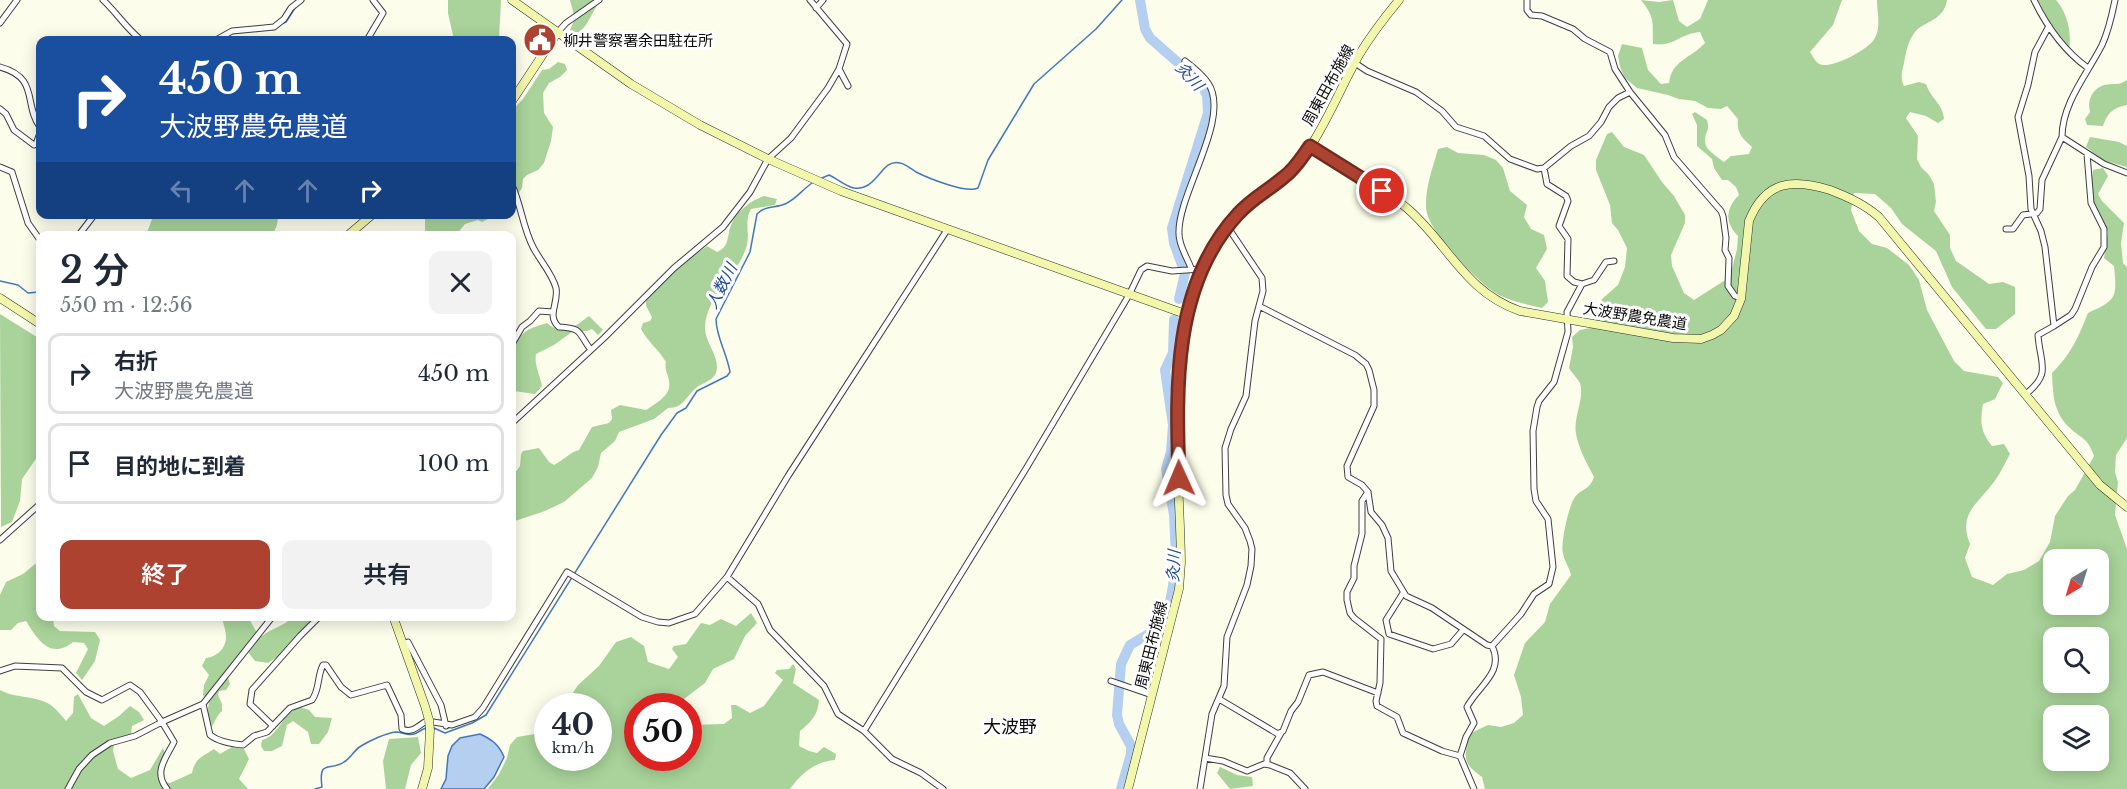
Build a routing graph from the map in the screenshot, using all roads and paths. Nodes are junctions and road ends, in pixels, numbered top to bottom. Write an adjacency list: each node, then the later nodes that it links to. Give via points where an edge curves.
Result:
1 (17, 0): 14 (street)
2 (103, 0): 17 (street)
3 (301, 0): 18 (street, via 274,27 232,31)
4 (373, 0): 19 (street, via 383,14)
5 (512, 0): 16 (street)
6 (599, 0): 16 (street, via 566,22)
7 (810, 0): 13 (street)
8 (823, 0): 13 (street)
9 (1399, 0): 21 (street, 周東田布施線)
10 (1527, 0): 26 (street, via 1531,15 1573,28 1610,52)
11 (2034, 0): 15 (street)
12 (2115, 0): 23 (street, via 2107,33)
13 (816, 8): 24 (street, via 847,44)
14 (0, 23)
15 (2049, 27): 23 (street, via 2068,52); 39 (street, via 2035,52 2018,117)
16 (558, 33): 27 (street); 34 (street, via 660,102)
17 (136, 36)
18 (223, 36)
19 (369, 36)
20 (1185, 61): 49 (street, via 1209,84 1214,102 1207,140 1179,226)
21 (1355, 63): 32 (street, 周東田布施線); 36 (street, via 1416,93 1442,111 1456,128 1484,136 1510,159)
22 (0, 68): 29 (street, via 11,70 25,83)
23 (2088, 68): 30 (street, via 2069,105)
24 (839, 69): 25 (street); 34 (street, via 791,138)
25 (848, 86)
26 (1629, 92): 36 (street, via 1609,107 1589,136); 54 (street, via 1665,135 1674,157 1721,211 1729,258 1728,286)
27 (516, 95)
28 (0, 109): 31 (street, via 14,130 34,145)
29 (36, 120)
30 (2062, 137): 33 (street); 39 (street, via 2042,180 2040,209)
31 (36, 141)
32 (1310, 146): 42 (street, 周東田布施線, via 1286,176 1249,203); 58 (street, 大波野農免農道, via 1407,209 1469,279 1491,297 1520,310)
33 (2087, 154): 37 (street); 60 (street, via 2091,204 2104,229 2104,247 2075,309)
34 (768, 159): 44 (street); 62 (street, via 750,192 723,226)
35 (0, 167): 47 (street, via 12,172 28,223)
36 (1544, 168): 51 (street, via 1547,184 1568,201 1559,226 1568,239 1567,276)
37 (2127, 173)
38 (516, 196): 56 (street, via 534,248 554,281 557,300)
39 (2033, 214): 43 (street, via 2023,215 2013,229); 60 (street, via 2041,231)
40 (91, 219): 45 (street)
41 (367, 219): 46 (street)
42 (1227, 226): 50 (street, 周東田布施線); 55 (street, via 1260,273 1263,291)
43 (2006, 229)
44 (947, 230): 52 (street); 69 (street)
45 (82, 231)
46 (353, 231)
47 (36, 234)
48 (1614, 261): 51 (street, via 1606,262 1594,280)
49 (1190, 269): 50 (street); 52 (street, via 1143,267)
50 (1202, 269): 57 (street, 周東田布施線)
51 (1582, 284): 58 (street)
52 (1129, 295): 57 (street); 86 (street)
53 (0, 298): 59 (street)
54 (1741, 298): 58 (street, 大波野農免農道, via 1728,324 1701,339 1673,338); 63 (street, 大波野農免農道, via 1747,230 1759,202 1773,190 1791,183 1824,188 1859,202 1879,217)
55 (1259, 306): 65 (street, via 1366,364 1372,378 1374,406 1346,472); 81 (street, via 1246,396 1225,448 1226,495 1252,549 1247,585 1227,637 1224,686)
56 (553, 312): 61 (street, via 539,311); 62 (street, via 556,325 579,331)
57 (1188, 315): 80 (street, 周東田布施線, via 1178,379 1180,577)
58 (1567, 319): 76 (street, via 1568,332 1554,382 1539,401 1533,431 1534,489 1536,501 1548,519 1551,579)
59 (36, 321)
60 (2054, 326): 63 (street, via 2038,335 2042,378)
61 (516, 337)
62 (591, 350): 64 (street)
63 (2026, 394): 66 (street, 大波野農免農道, via 2100,485)
64 (516, 419)
65 (1368, 492): 70 (street, via 1371,512 1388,538 1391,571); 79 (street, via 1362,501 1362,534 1347,600 1354,618 1381,639)
66 (2127, 507)
67 (36, 508): 68 (street)
68 (0, 540)
69 (727, 577): 85 (street, via 695,614 677,621 658,622 633,613 567,572 483,708 475,717); 86 (street, via 758,604 770,630 824,686 838,714)
70 (1403, 593): 74 (street); 74 (street, via 1386,620 1389,634 1433,649 1451,644)
71 (269, 621): 82 (street)
72 (315, 621): 84 (street, via 252,690 250,704)
73 (395, 621): 75 (street)
74 (1463, 630): 76 (street)
75 (403, 644): 85 (street, via 408,642 441,705); 93 (street, bridge, via 429,720 428,768)
76 (1492, 646): 88 (street, via 1496,663 1468,704 1474,723)
77 (0, 671): 83 (street, via 15,666 62,668 86,692 102,700 130,685)
78 (1112, 681): 80 (street)
79 (1378, 693): 87 (street, via 1323,672 1309,675); 88 (street, via 1377,706 1397,717 1403,733)
80 (1152, 695): 95 (street, 周東田布施線)
81 (1219, 699): 87 (street); 89 (street, via 1212,714)
82 (203, 704): 83 (street); 84 (street, via 210,735 220,742 243,746)
83 (162, 722): 91 (street, via 110,743 92,755); 92 (street, via 174,742 160,770 160,779)
84 (273, 726): 85 (street, via 290,708 312,700 318,689 320,669 326,665 351,695 389,687 401,715 402,729 411,731 427,721)
85 (446, 726)
86 (864, 731): 94 (street, via 892,759)
87 (1281, 733): 90 (street)
88 (1461, 756): 98 (street)
89 (1205, 758): 90 (street, via 1247,771); 96 (street)
90 (1267, 764): 97 (street, via 1290,773)
91 (68, 789)
92 (167, 789)
93 (422, 789)
94 (943, 789)
95 (1128, 789)
96 (1200, 789)
97 (1305, 789)
98 (1474, 789)

